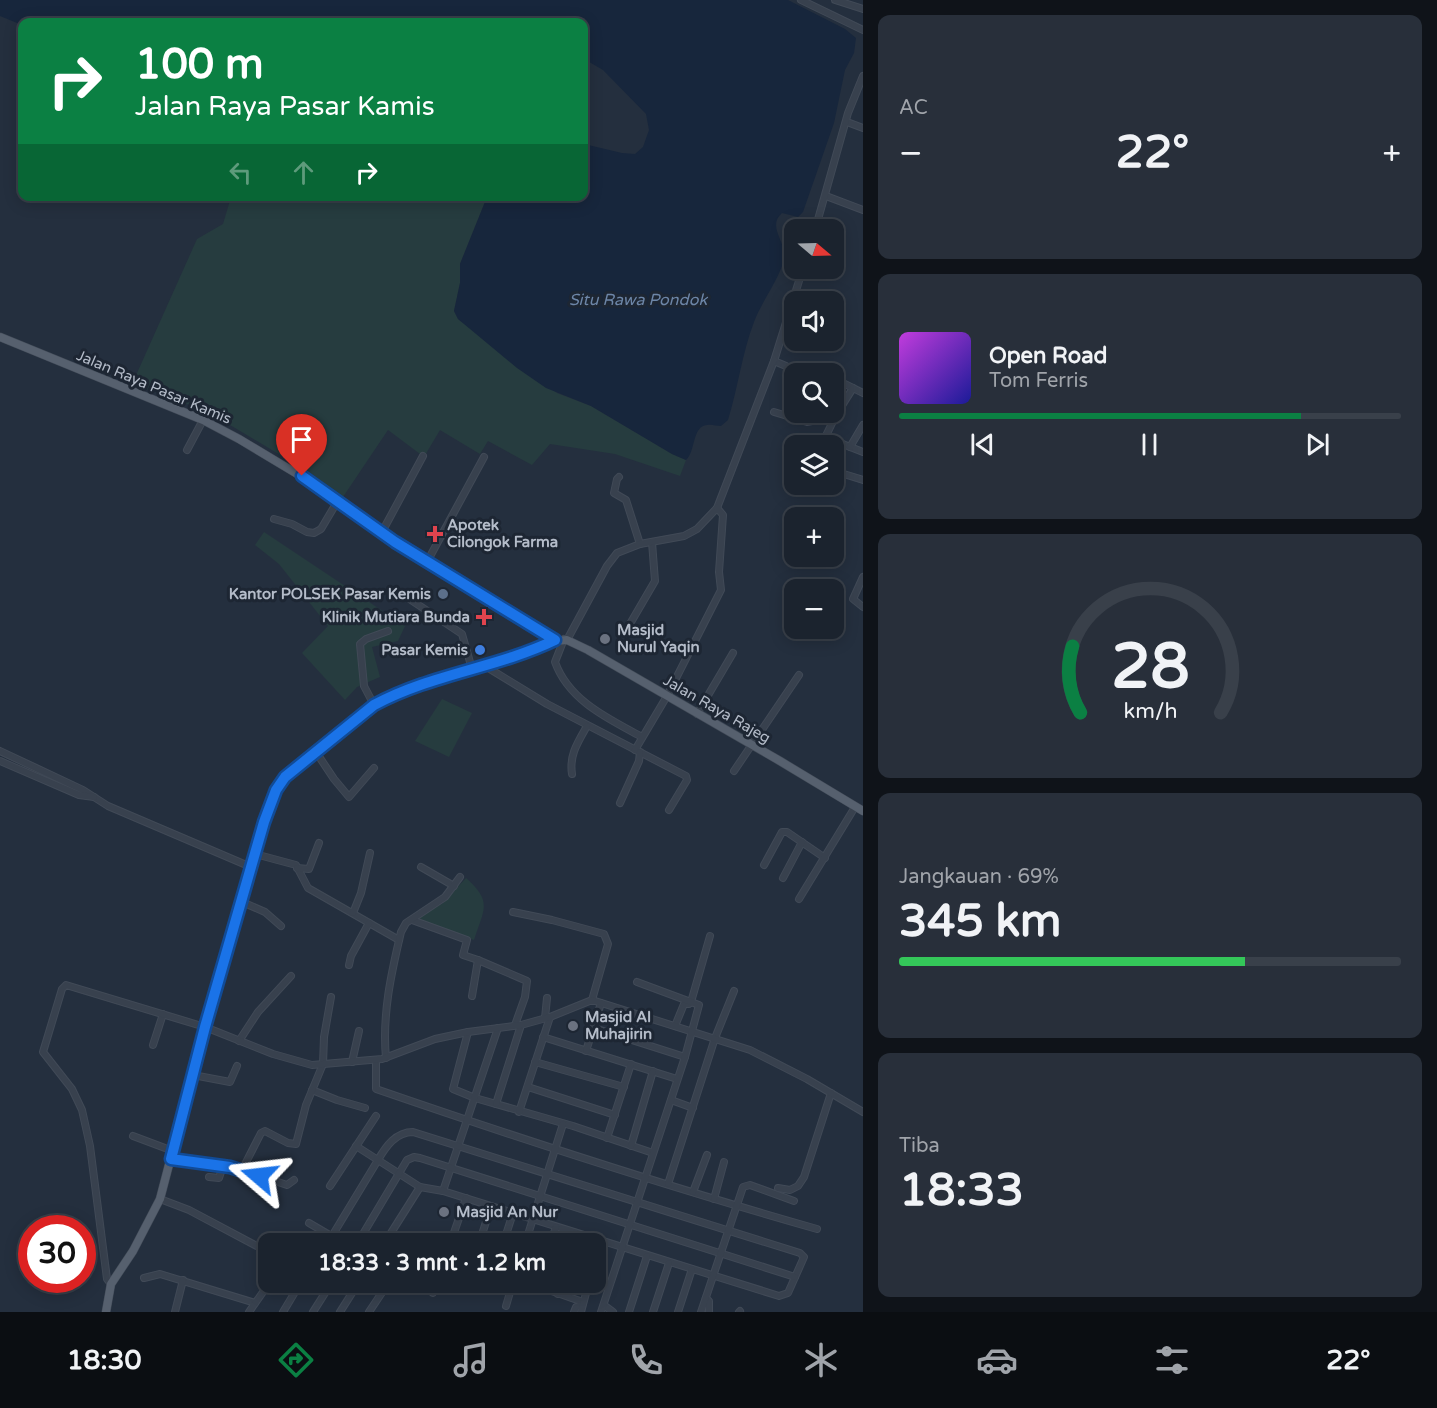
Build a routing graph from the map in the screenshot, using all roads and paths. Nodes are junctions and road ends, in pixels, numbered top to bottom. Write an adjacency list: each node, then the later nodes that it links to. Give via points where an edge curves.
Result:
1 (801, 0): 3 (street)
2 (835, 0): 4 (street)
3 (811, 2): 5 (street)
4 (862, 9)
5 (862, 30)
6 (862, 76): 7 (street)
7 (848, 118): 8 (street); 9 (street)
8 (862, 128)
9 (826, 196): 10 (street); 11 (street)
10 (862, 210)
11 (819, 219)
12 (800, 279): 14 (street)
13 (0, 337): 21 (main road, Jalan Raya Pasar Kamis)
14 (774, 361): 15 (street); 34 (street)
15 (784, 365)
16 (844, 384): 17 (street)
17 (853, 388): 18 (street); 23 (street)
18 (862, 393)
19 (774, 412): 20 (street)
20 (784, 415)
21 (204, 420): 26 (street); 33 (main road, Jalan Raya Pasar Kamis, via 290,469)
22 (862, 425): 25 (street)
23 (826, 435)
24 (844, 445): 25 (street)
25 (850, 447): 27 (street)
26 (187, 450)
27 (862, 452)
28 (423, 456): 36 (street)
29 (484, 457): 39 (street)
30 (844, 474): 32 (street)
31 (620, 477): 38 (street, via 614,493 626,501)
32 (862, 480)
33 (338, 502): 35 (street, via 321,529 314,533); 36 (main road, Jalan Raya Pasar Kamis)
34 (717, 508): 37 (street, via 695,531); 50 (street, via 723,514 721,590)
35 (274, 519)
36 (382, 532): 39 (main road, Jalan Raya Pasar Kamis)
37 (652, 542): 38 (street); 43 (street, via 655,581)
38 (640, 544): 45 (street, via 621,550 613,558)
39 (427, 562): 45 (main road, Jalan Raya Pasar Kamis)
40 (862, 578): 42 (street, via 853,599)
41 (408, 598): 48 (street, via 462,634)
42 (862, 607)
43 (627, 629)
44 (388, 631): 51 (street, via 360,644 364,686)
45 (562, 640): 47 (main road); 50 (main road, Jalan Raya Rajeg); 54 (street, via 555,662 575,693 598,713)
46 (733, 653): 52 (street)
47 (485, 666): 48 (main road); 53 (street)
48 (472, 669): 51 (main road)
49 (800, 675): 55 (street)
50 (667, 696): 52 (main road, Jalan Raya Rajeg); 54 (street)
51 (374, 705): 58 (main road)
52 (697, 714): 55 (main road, Jalan Raya Rajeg)
53 (587, 726): 57 (street); 62 (street, via 573,752)
54 (642, 737): 57 (street)
55 (751, 744): 61 (street); 65 (main road, Jalan Raya Rajeg)
56 (0, 751): 63 (street)
57 (638, 751): 64 (street, via 639,761); 66 (street, via 687,777)
58 (316, 752): 60 (street, via 349,797); 70 (main road, via 280,783)
59 (0, 761): 63 (street, via 80,795)
60 (374, 768)
61 (734, 771)
62 (572, 774)
63 (97, 797): 73 (street, via 108,806)
64 (620, 802)
65 (859, 809): 71 (street)
66 (669, 810)
67 (802, 842): 71 (street); 72 (street, via 782,832); 77 (street)
68 (319, 843): 75 (street, via 309,868)
69 (370, 853): 82 (street)
70 (255, 854): 73 (main road); 75 (street, via 292,863)
71 (825, 858): 79 (street)
72 (764, 865)
73 (251, 867): 80 (main road)
74 (421, 867): 78 (street)
75 (297, 868): 82 (street, via 308,888)
76 (460, 877): 78 (street)
77 (783, 878)
78 (454, 886): 83 (street)
79 (799, 899)
80 (242, 902): 85 (street, via 265,912); 103 (main road)
81 (513, 912): 96 (street, via 604,934 608,944)
82 (353, 913): 84 (street)
83 (412, 920): 87 (street); 88 (street, via 467,940 464,955)
84 (369, 923): 87 (street); 89 (street)
85 (281, 926)
86 (710, 936): 97 (street)
87 (399, 940): 115 (street, via 387,1000)
88 (478, 960): 93 (street); 101 (street, via 527,981)
89 (349, 965)
90 (291, 976): 111 (street, via 258,1012)
91 (637, 982): 97 (street)
92 (734, 991): 110 (street)
93 (472, 996)
94 (331, 997): 119 (street)
95 (547, 998): 100 (street)
96 (592, 1000): 98 (street); 100 (street)
97 (691, 1002): 102 (street, via 684,1004); 107 (street, via 699,1005)
98 (601, 1003): 102 (street); 105 (street)
99 (163, 1014): 103 (street); 112 (street); 201 (street, via 64,986 43,1052 72,1089 82,1110 107,1279)
100 (547, 1018): 101 (street); 109 (street)
101 (518, 1025): 104 (street); 131 (street)
102 (675, 1026): 107 (street)
103 (205, 1027): 111 (street); 123 (main road)
104 (498, 1028): 108 (street); 129 (street)
105 (594, 1028): 113 (street); 114 (street)
106 (359, 1031): 117 (street)
107 (693, 1031): 110 (street); 114 (street)
108 (468, 1032): 115 (street, via 435,1039); 129 (street, via 453,1089)
109 (543, 1037): 113 (street); 118 (street)
110 (715, 1038): 128 (street, via 759,1054); 133 (street)
111 (239, 1041): 119 (street, via 290,1060)
112 (153, 1045)
113 (586, 1051): 120 (street)
114 (685, 1057): 124 (street)
115 (386, 1058): 116 (street)
116 (376, 1060): 117 (street); 138 (street, via 375,1089)
117 (352, 1062): 119 (street)
118 (535, 1062): 125 (street); 126 (street)
119 (323, 1064): 127 (street)
120 (631, 1064): 122 (street); 126 (street)
121 (237, 1066): 123 (street, via 230,1082)
122 (653, 1071): 124 (street); 144 (street)
123 (193, 1075): 147 (main road)
124 (677, 1079): 130 (street)
125 (528, 1087): 134 (street); 136 (street)
126 (624, 1087): 136 (street)
127 (312, 1090): 132 (street); 153 (street, via 296,1144 265,1131)
128 (831, 1094): 135 (street); 162 (street, via 804,1177 790,1190)
129 (475, 1098): 131 (street); 138 (street)
130 (671, 1100): 133 (street); 146 (street)
131 (496, 1104): 134 (street)
132 (365, 1108)
133 (693, 1108): 159 (street)
134 (519, 1112): 139 (street)
135 (862, 1112)
136 (615, 1115): 141 (street)
137 (376, 1116): 143 (street)
138 (467, 1120): 142 (street); 145 (street)
139 (563, 1124): 141 (street); 145 (street)
140 (133, 1136): 147 (street)
141 (607, 1138): 144 (street)
142 (459, 1145): 149 (street, via 407,1132 390,1142); 152 (street); 155 (street)
143 (356, 1146): 149 (street); 160 (street)
144 (630, 1146): 146 (street)
145 (555, 1148): 155 (street); 157 (street)
146 (653, 1153): 157 (street)
147 (172, 1155): 151 (street); 166 (main road)
148 (707, 1155): 164 (street)
149 (378, 1160): 154 (street); 181 (street)
150 (724, 1162): 168 (street)
151 (223, 1166): 153 (street); 156 (street, via 219,1178)
152 (452, 1166): 154 (street, via 414,1157); 163 (street); 165 (street)
153 (242, 1170): 158 (street, via 287,1185)
154 (399, 1172): 161 (street); 182 (street)
155 (547, 1173): 165 (street); 169 (street)
156 (208, 1177)
157 (646, 1177): 159 (street); 169 (street)
158 (294, 1180)
159 (668, 1184): 164 (street)
160 (330, 1186)
161 (420, 1187): 163 (street); 183 (street)
162 (778, 1188)
163 (443, 1191): 167 (street)
164 (693, 1192): 168 (street)
165 (540, 1196): 174 (street); 176 (street)
166 (160, 1198): 191 (street); 201 (main road)
167 (466, 1198): 171 (street); 184 (street)
168 (714, 1199): 172 (street)
169 (638, 1201): 176 (street); 179 (street)
170 (794, 1201): 172 (street, via 747,1185)
171 (491, 1206): 173 (street); 185 (street)
172 (737, 1206): 178 (street); 179 (street)
173 (513, 1213): 174 (street); 186 (street)
174 (532, 1219): 177 (street); 187 (street)
175 (309, 1222): 180 (street)
176 (630, 1226): 192 (street); 193 (street)
177 (556, 1227): 188 (street); 189 (street)
178 (817, 1229)
179 (728, 1231): 193 (street); 198 (street, via 800,1253 804,1257)
180 (327, 1233)
181 (334, 1233)
182 (363, 1233)
183 (391, 1233)
184 (454, 1233)
185 (482, 1233)
186 (507, 1233)
187 (528, 1233)
188 (554, 1233)
189 (576, 1233)
190 (606, 1243): 192 (street)
191 (258, 1247)
192 (623, 1248): 194 (street); 214 (street)
193 (720, 1255): 197 (street); 198 (street)
194 (647, 1256): 195 (street); 223 (street)
195 (669, 1263): 196 (street); 224 (street)
196 (692, 1269): 197 (street); 225 (street)
197 (713, 1276): 198 (street, via 780,1296 788,1293); 210 (street)
198 (795, 1277)
199 (144, 1278): 200 (street, via 160,1274)
200 (183, 1280): 211 (street); 217 (street)
201 (111, 1284): 216 (main road)
202 (262, 1293): 211 (street)
203 (294, 1293): 219 (street)
204 (325, 1293): 220 (street)
205 (352, 1293): 221 (street)
206 (382, 1293): 215 (street)
207 (510, 1293): 212 (street)
208 (586, 1293): 213 (street)
209 (558, 1294): 213 (street)
210 (706, 1298): 226 (street); 227 (street)
211 (255, 1303): 218 (street)
212 (506, 1306)
213 (580, 1308)
214 (603, 1309): 222 (street)
215 (370, 1311)
216 (106, 1312)
217 (175, 1312)
218 (249, 1312)
219 (283, 1312)
220 (313, 1312)
221 (340, 1312)
222 (613, 1312)
223 (629, 1312)
224 (653, 1312)
225 (678, 1312)
226 (702, 1312)
227 (709, 1312)

